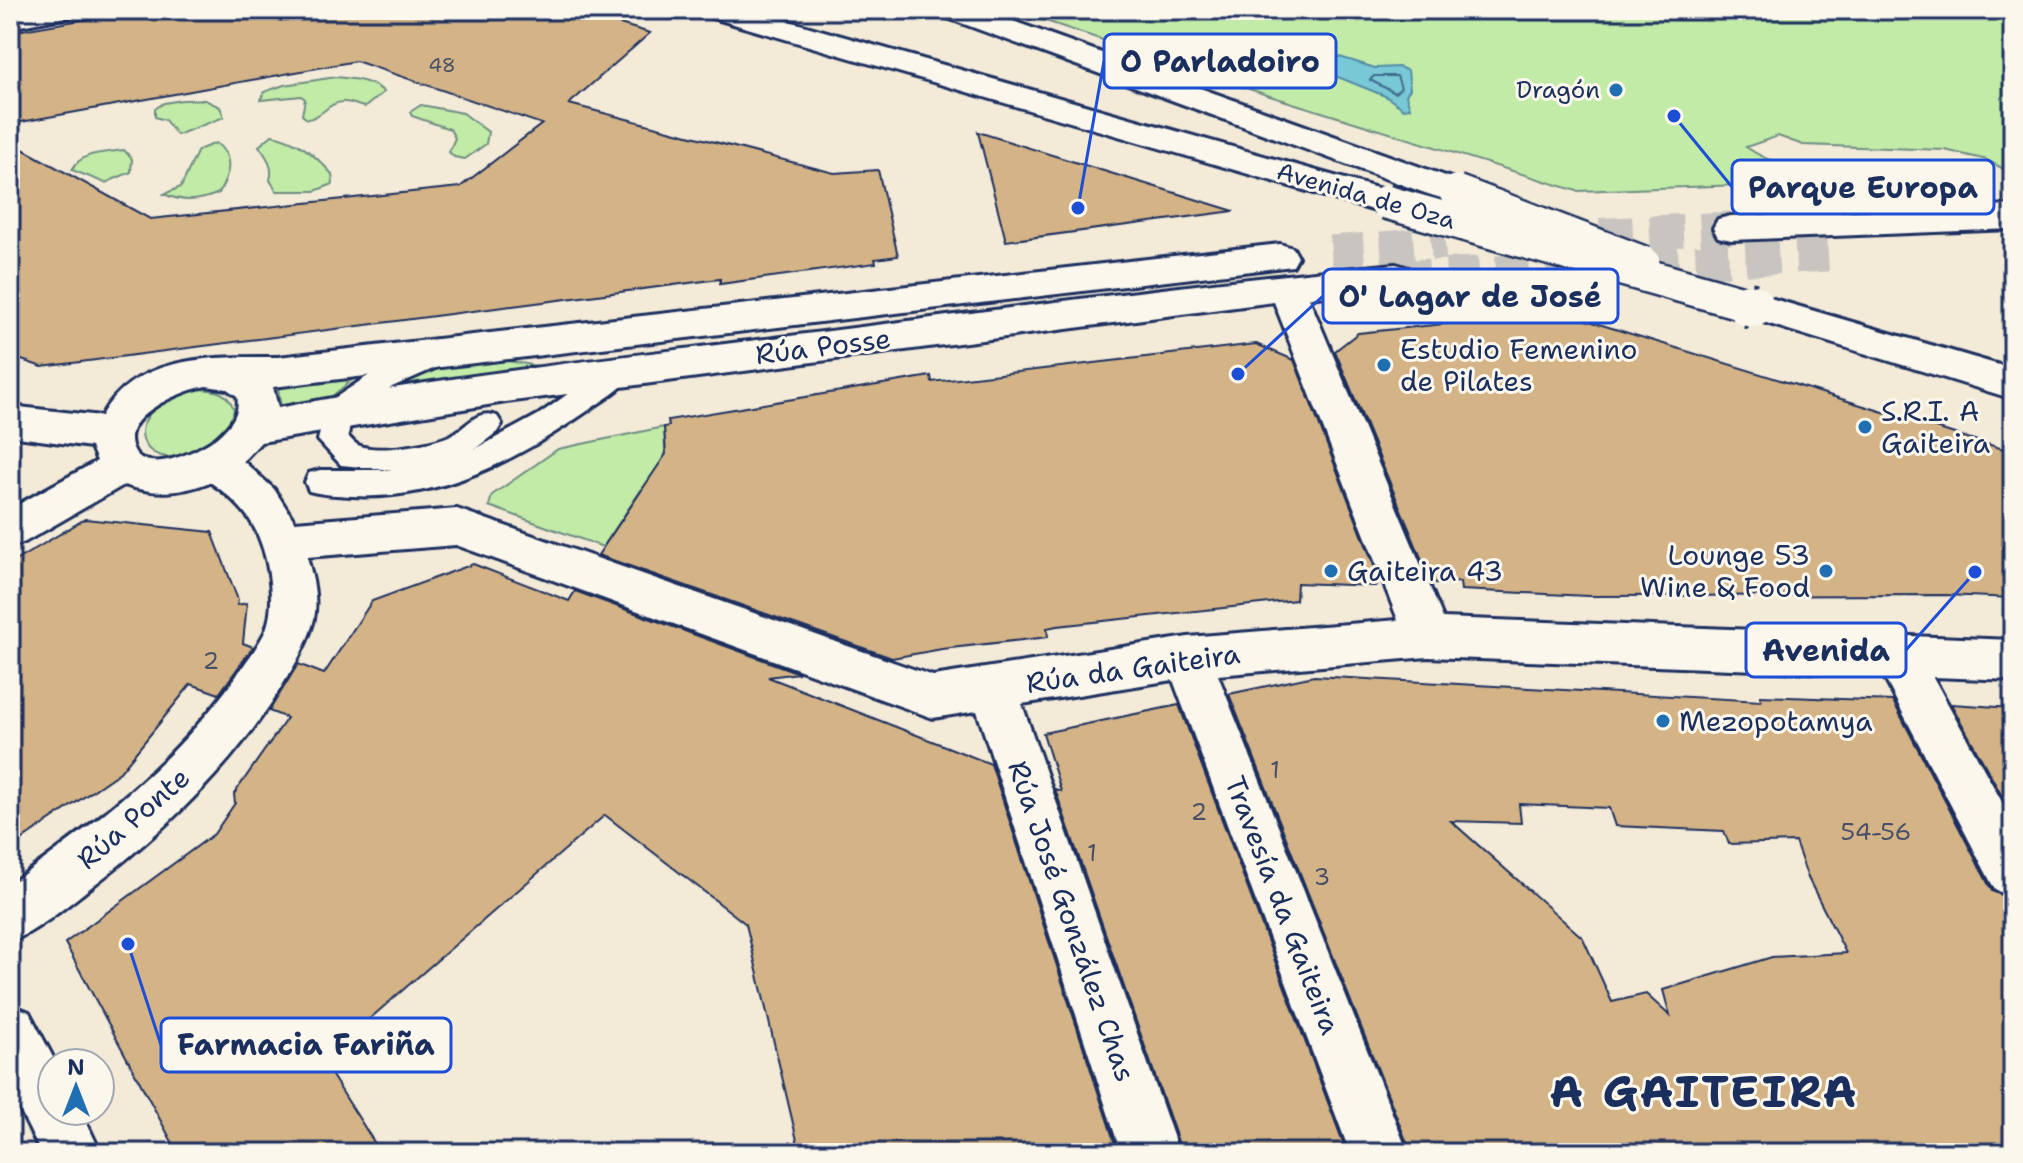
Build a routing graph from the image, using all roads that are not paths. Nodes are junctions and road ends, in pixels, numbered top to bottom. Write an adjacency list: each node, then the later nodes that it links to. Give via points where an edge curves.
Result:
1 (62, 10): 4 (street)
2 (717, 10): 12 (street, Avenida de Oza, bridge)
3 (953, 10): 12 (street, bridge)
4 (10, 19)
5 (2013, 217): 6 (street)
6 (1731, 228)
7 (2013, 247): 9 (street)
8 (1331, 252): 13 (street, Rúa Posse)
9 (1828, 255)
10 (1396, 277): 11 (street, Rúa Posse)
11 (1286, 287): 15 (street, Rúa Posse); 26 (street)
12 (1753, 306): 16 (street, Avenida de Oza)
13 (458, 351): 14 (street, Rúa Posse, via 278,372); 17 (lane, via 403,367)
14 (224, 372): 20 (street, via 252,386 259,398); 21 (street, via 167,381 132,403)
15 (619, 373): 17 (street, Rúa Posse); 23 (lane, via 499,454 456,471 361,486)
16 (2013, 384)
17 (337, 411): 19 (lane, via 333,440 352,457 403,459 440,452); 20 (street, Rúa Posse)
18 (10, 421): 21 (street, via 74,430)
19 (487, 424)
20 (252, 428): 22 (street)
21 (117, 449): 22 (street, via 134,474 151,478 193,472); 24 (street)
22 (213, 463): 25 (street, Rúa Ponte, via 243,481 269,512)
23 (320, 482)
24 (10, 530)
25 (282, 541): 30 (street, Rúa da Gaiteira, via 457,527 933,697); 32 (street, Rúa Ponte, via 294,589 292,617 283,643 237,717 175,787)
26 (1428, 637): 27 (street, Rúa da Gaiteira); 28 (street, Rúa da Gaiteira)
27 (1897, 656): 29 (street, Rúa da Gaiteira); 31 (street)
28 (1188, 657): 30 (street, Rúa da Gaiteira); 36 (street, Travesía da Gaiteira)
29 (2013, 660)
30 (993, 688): 35 (street, Rúa José González Chas)
31 (2013, 872)
32 (10, 916)
33 (10, 1031): 34 (street)
34 (72, 1153)
35 (1150, 1153)
36 (1379, 1153)

